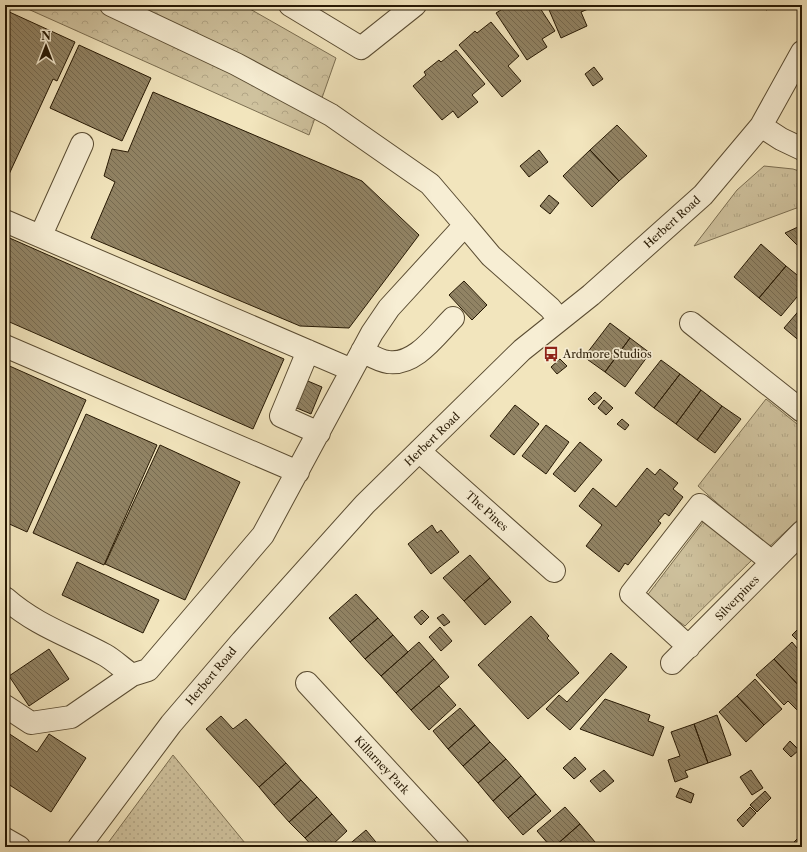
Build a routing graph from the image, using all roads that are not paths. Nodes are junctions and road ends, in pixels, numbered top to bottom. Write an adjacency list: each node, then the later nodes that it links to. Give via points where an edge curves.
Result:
1 (112, 5): 9 (street, via 236,64 331,115 430,184)
2 (290, 5): 3 (street, via 361,48)
3 (414, 5)
4 (802, 52): 5 (street, Herbert Road)
5 (762, 126): 7 (street); 12 (street, Herbert Road, via 703,195)
6 (82, 144): 10 (street)
7 (802, 149)
8 (5, 221): 10 (street)
9 (465, 225): 12 (street, via 491,256); 16 (street, via 389,308)
10 (41, 235): 15 (street)
11 (453, 318): 16 (street, via 413,358 399,362)
12 (559, 319): 19 (street, Herbert Road, via 522,350)
13 (691, 323): 17 (street)
14 (5, 346): 20 (street)
15 (308, 351): 16 (street); 18 (street, via 281,416)
16 (357, 360): 18 (street)
17 (802, 411)
18 (319, 433): 20 (street)
19 (419, 451): 23 (street, The Pines); 32 (street, Herbert Road, via 365,504 236,646 171,724)
20 (298, 472): 27 (street, via 263,535 148,670)
21 (802, 532): 22 (street, Silverpines)
22 (772, 562): 25 (street, Silverpines); 25 (street, via 700,505 631,594)
23 (554, 571)
24 (5, 598): 27 (street, via 23,614 106,656)
25 (689, 647): 26 (street, Silverpines)
26 (672, 663)
27 (132, 675): 29 (street, via 71,717 31,723)
28 (307, 683): 33 (street, Killarney Park)
29 (5, 706)
30 (5, 839): 31 (street)
31 (19, 847)
32 (79, 847)
33 (458, 847)

